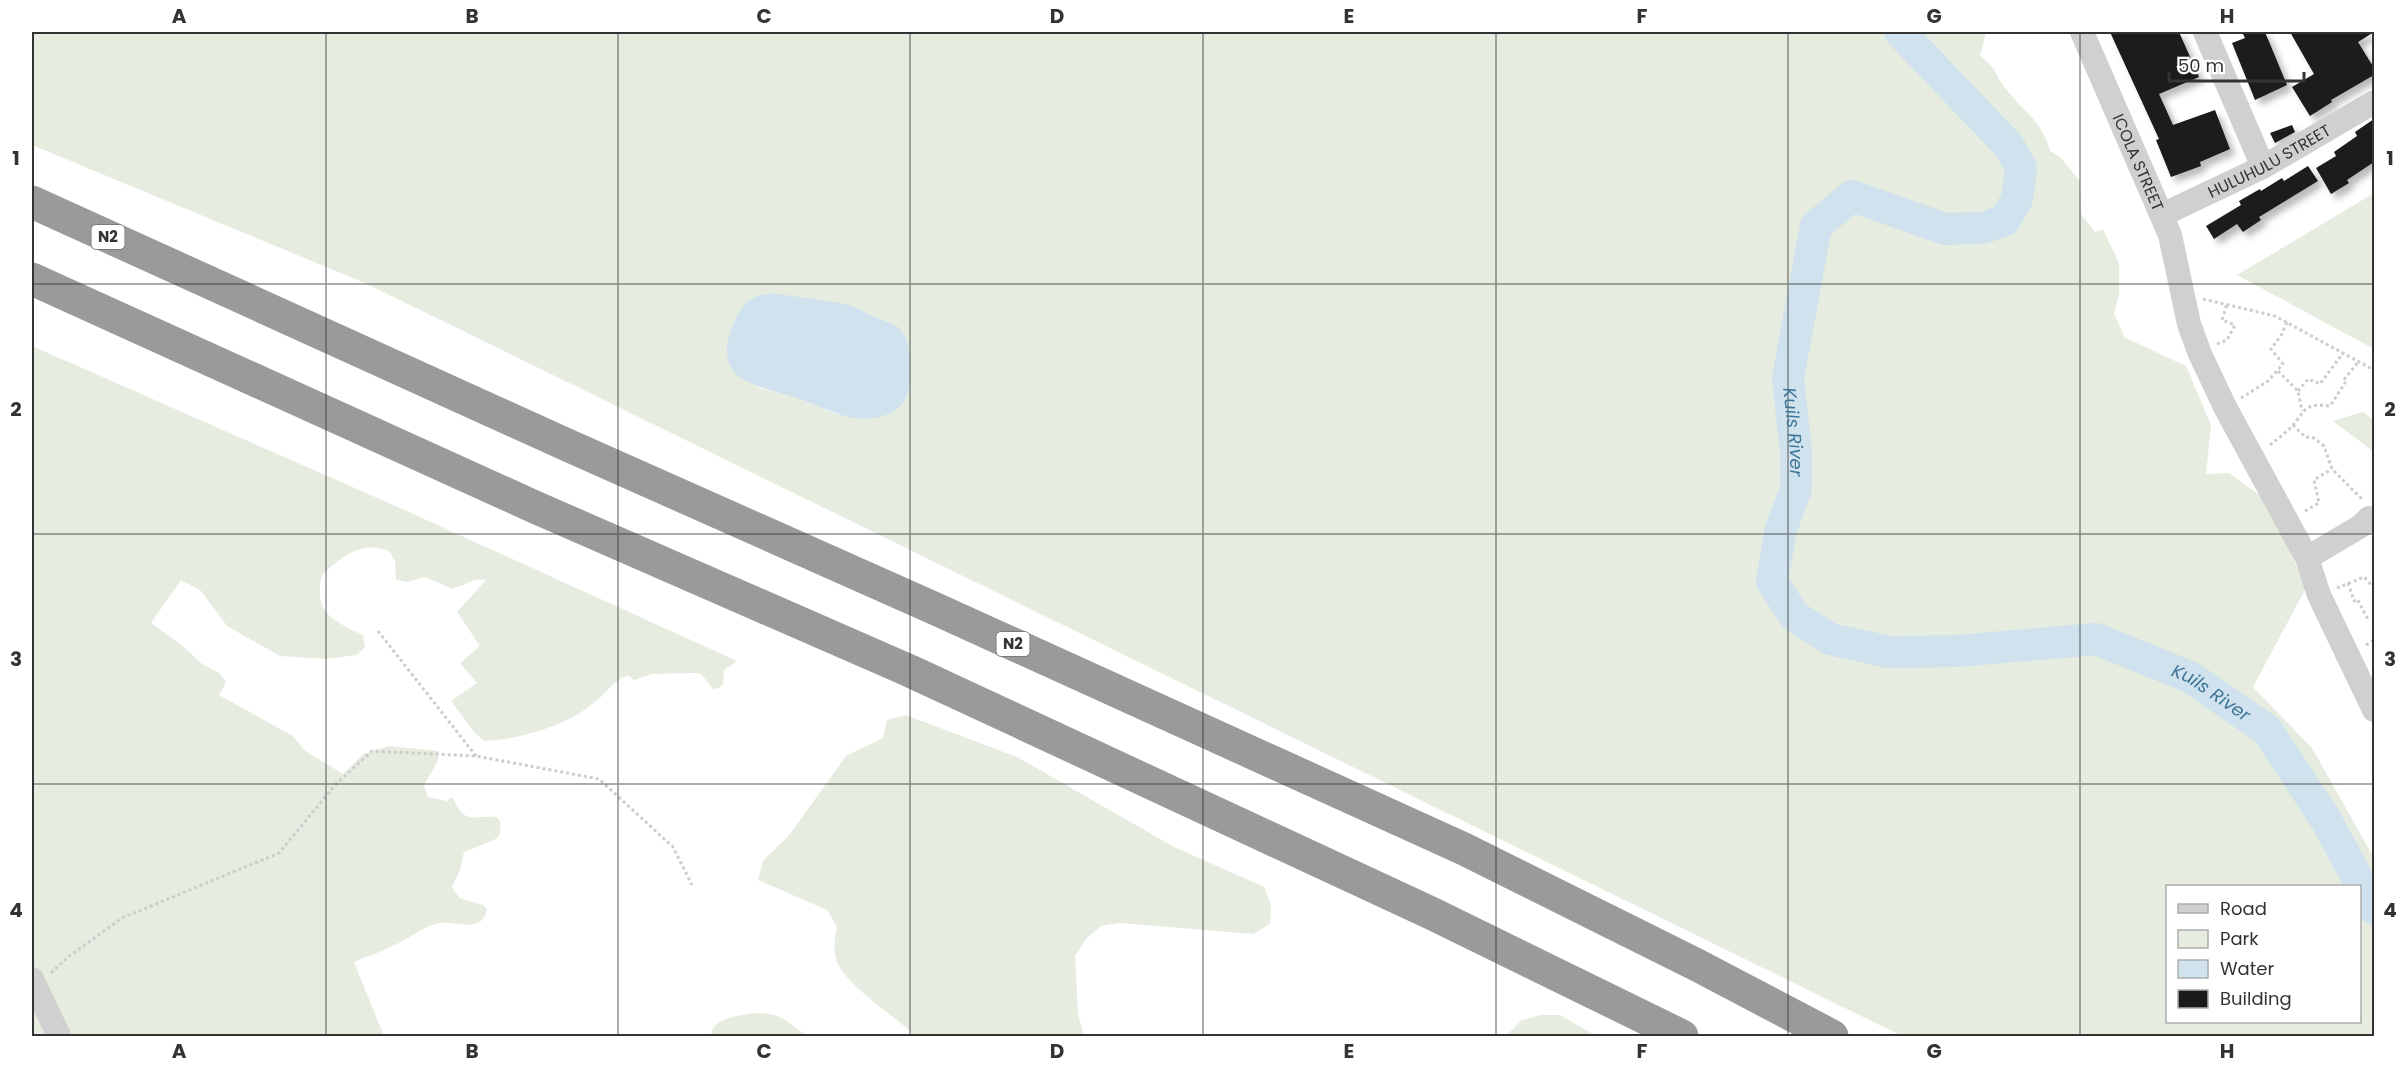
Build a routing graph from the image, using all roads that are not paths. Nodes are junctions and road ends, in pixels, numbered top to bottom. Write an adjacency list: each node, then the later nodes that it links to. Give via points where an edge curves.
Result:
1 (2082, 32): 7 (street, ICOLA STREET)
2 (2205, 32): 4 (street)
3 (2374, 102): 4 (street, HULUHULU STREET)
4 (2264, 167): 7 (street, HULUHULU STREET)
5 (32, 184): 8 (highway, via 129,231)
6 (32, 202): 8 (highway, N2)
7 (2162, 215): 13 (street, ICOLA STREET, via 2200,354)
8 (185, 271): 18 (highway, N2, via 1464,849)
9 (32, 279): 11 (highway)
10 (32, 290): 11 (highway)
11 (159, 337): 17 (highway, via 920,676 1433,914)
12 (2369, 518): 13 (street)
13 (2307, 558): 14 (street, ICOLA STREET, via 2319,595)
14 (2374, 710)
15 (34, 983): 16 (street)
16 (59, 1036)
17 (1682, 1036)
18 (1832, 1036)

